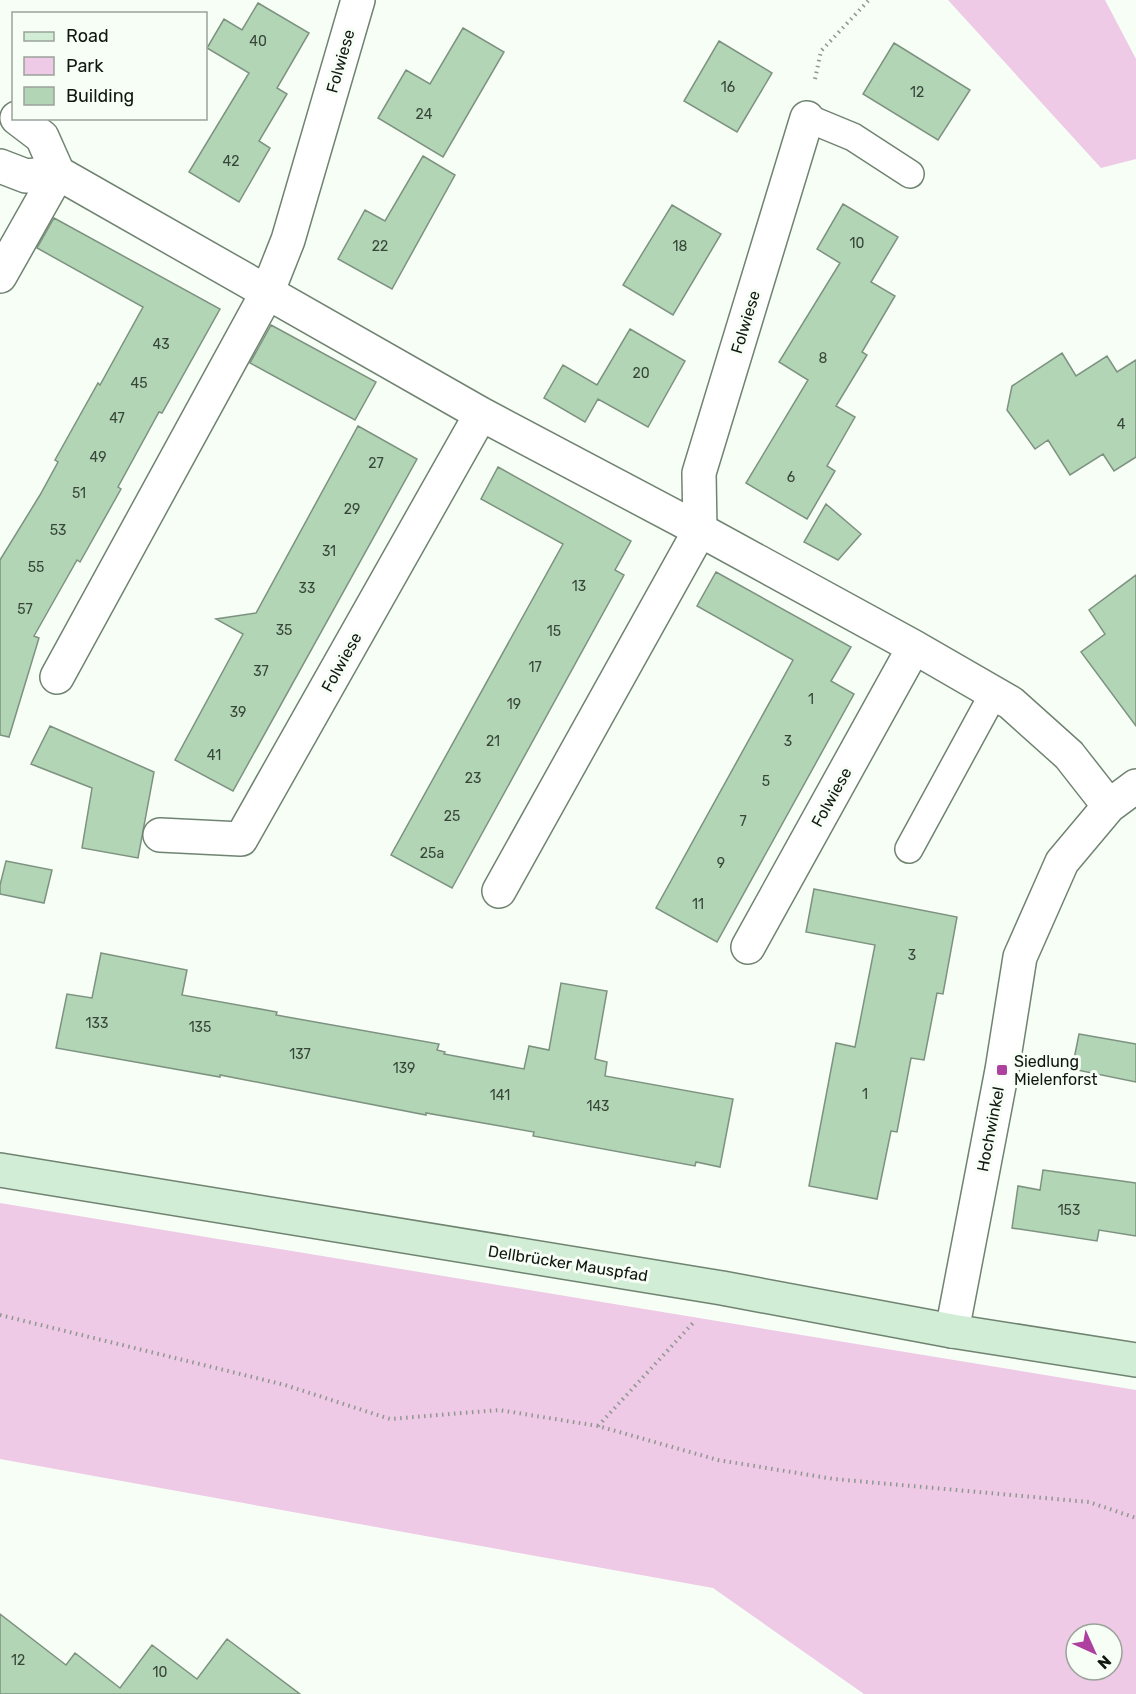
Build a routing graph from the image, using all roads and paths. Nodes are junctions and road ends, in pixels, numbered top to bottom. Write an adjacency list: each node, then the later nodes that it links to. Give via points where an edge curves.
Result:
1 (358, 0): 11 (street, Folwiese, via 288,240)
2 (869, 0): 5 (path, via 821,51)
3 (0, 105): 4 (street)
4 (12, 114)
5 (807, 118): 9 (lane, via 853,137); 13 (street, Folwiese, via 699,473)
6 (20, 120): 8 (street, via 42,137)
7 (0, 165): 8 (street, via 26,177)
8 (58, 173): 10 (street); 11 (street)
9 (910, 174)
10 (0, 276)
11 (267, 293): 12 (street); 15 (street, Folwiese)
12 (481, 414): 13 (street); 19 (street, Folwiese, via 241,839)
13 (700, 530): 14 (street); 21 (street)
14 (914, 647): 16 (street); 22 (street, Folwiese)
15 (57, 677)
16 (994, 693): 18 (street, via 1070,755); 20 (lane)
17 (1136, 786): 18 (street, Hochwinkel)
18 (1109, 806): 26 (street, Hochwinkel, via 1062,862 1020,957)
19 (160, 835)
20 (909, 849)
21 (499, 891)
22 (748, 946)
23 (0, 1170): 24 (main road, Dellbrücker Mauspfad)
24 (725, 1289): 26 (main road, Dellbrücker Mauspfad); 28 (path)
25 (0, 1315): 28 (path, via 285,1385 390,1419 500,1410)
26 (952, 1331): 27 (main road, Dellbrücker Mauspfad)
27 (1136, 1360)
28 (598, 1426): 29 (path, via 718,1460 834,1479 1089,1502)
29 (1136, 1518)

